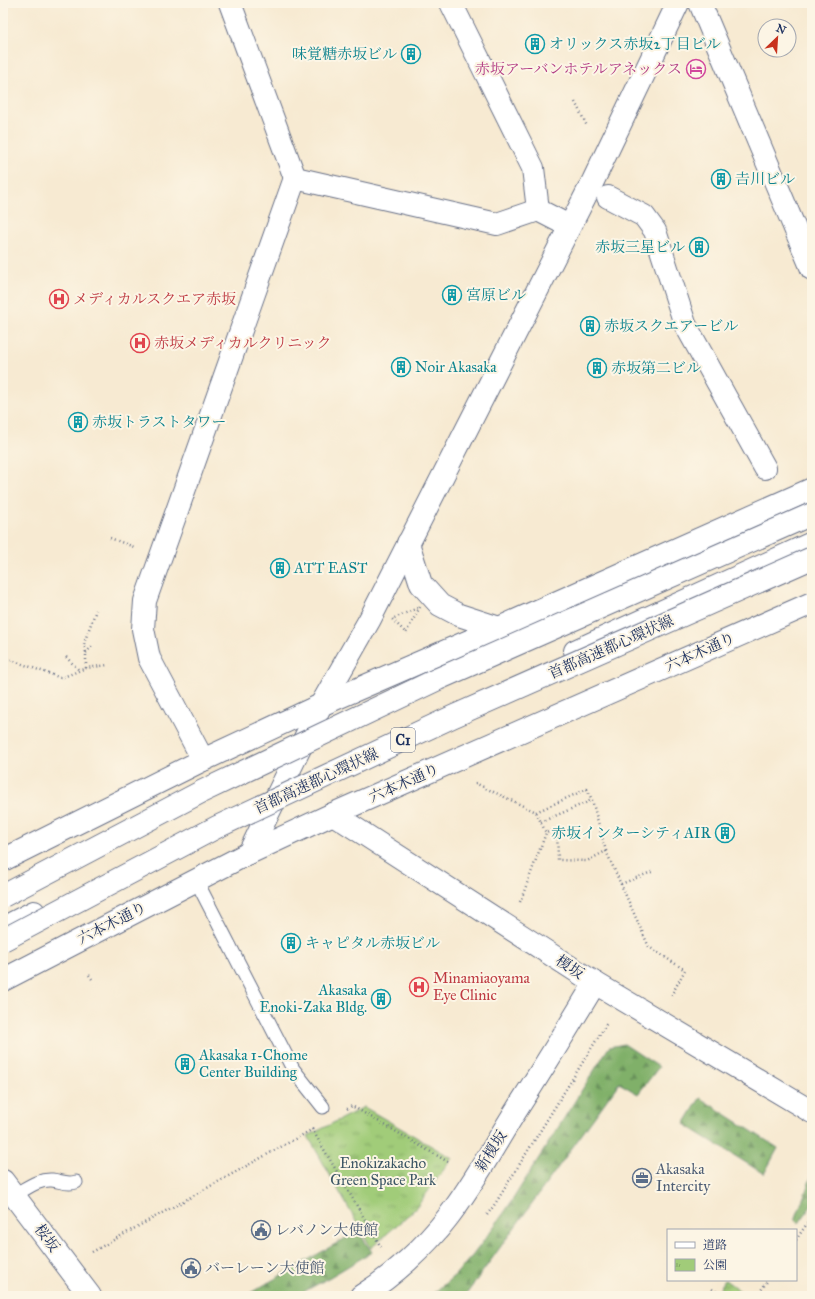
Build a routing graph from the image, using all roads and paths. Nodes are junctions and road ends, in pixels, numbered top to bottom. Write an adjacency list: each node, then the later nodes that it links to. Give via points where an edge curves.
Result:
1 (230, 3): 7 (main road)
2 (451, 3): 9 (main road, via 533,168)
3 (678, 3): 10 (main road)
4 (700, 3): 11 (main road)
5 (575, 102): 6 (path)
6 (588, 126)
7 (295, 178): 9 (main road, via 498,224); 34 (main road, via 145,601 143,629 149,658)
8 (608, 197): 12 (main road, via 644,216 656,231 685,324)
9 (538, 210): 10 (main road)
10 (569, 226): 18 (main road)
11 (812, 268)
12 (766, 468)
13 (812, 489): 15 (main road)
14 (812, 508): 15 (main road)
15 (761, 512): 24 (main road)
16 (812, 514): 48 (main road, bridge, via 438,679 201,792)
17 (110, 538): 20 (path)
18 (408, 543): 24 (main road, via 421,584 440,606); 33 (main road, via 370,620)
19 (812, 543): 36 (main road)
20 (136, 548)
21 (812, 558): 51 (main road, 首都高速都心環状線 / C1, bridge, via 452,717 224,824)
22 (812, 603): 39 (main road, 六本木通り)
23 (96, 610): 27 (path, via 84,643)
24 (499, 628): 33 (main road)
25 (406, 633): 25 (path, via 413,620 420,607 392,619)
26 (93, 646): 27 (path)
27 (86, 653): 31 (path)
28 (3, 657): 32 (path, via 61,678)
29 (66, 657): 32 (path)
30 (108, 665): 31 (path)
31 (86, 668): 32 (path)
32 (79, 670)
33 (321, 705): 34 (main road); 36 (main road)
34 (203, 760): 44 (main road)
35 (474, 783): 38 (path)
36 (282, 784): 43 (main road); 50 (main road)
37 (592, 800): 38 (path, via 587,789); 40 (path); 42 (path)
38 (536, 812): 40 (path)
39 (333, 814): 43 (main road, 六本木通り); 55 (main road, 榎坂)
40 (541, 822): 41 (path)
41 (546, 833): 42 (path, via 557,829 558,860 588,861); 49 (path)
42 (606, 851): 47 (path)
43 (249, 853): 46 (main road, 六本木通り)
44 (3, 860)
45 (654, 871): 47 (path)
46 (196, 880): 54 (main road, 六本木通り); 57 (lane, via 293,1069)
47 (621, 884): 56 (path, via 649,947 685,970)
48 (3, 896)
49 (519, 905)
50 (3, 928)
51 (3, 940)
52 (89, 975): 53 (path)
53 (92, 979)
54 (3, 980)
55 (595, 983): 59 (main road, 榎坂); 70 (main road, 新榎坂, via 448,1217 403,1264)
56 (670, 999)
57 (323, 1107)
58 (346, 1110): 61 (path, via 352,1106)
59 (812, 1112)
60 (319, 1126): 66 (path)
61 (456, 1166)
62 (76, 1182): 63 (lane, via 70,1184 51,1180)
63 (9, 1188): 69 (main road, 桜坂)
64 (812, 1216): 65 (path)
65 (797, 1238)
66 (90, 1253)
67 (767, 1281): 72 (path)
68 (712, 1288): 71 (path)
69 (90, 1296)
70 (361, 1296)
71 (723, 1296)
72 (757, 1296)

